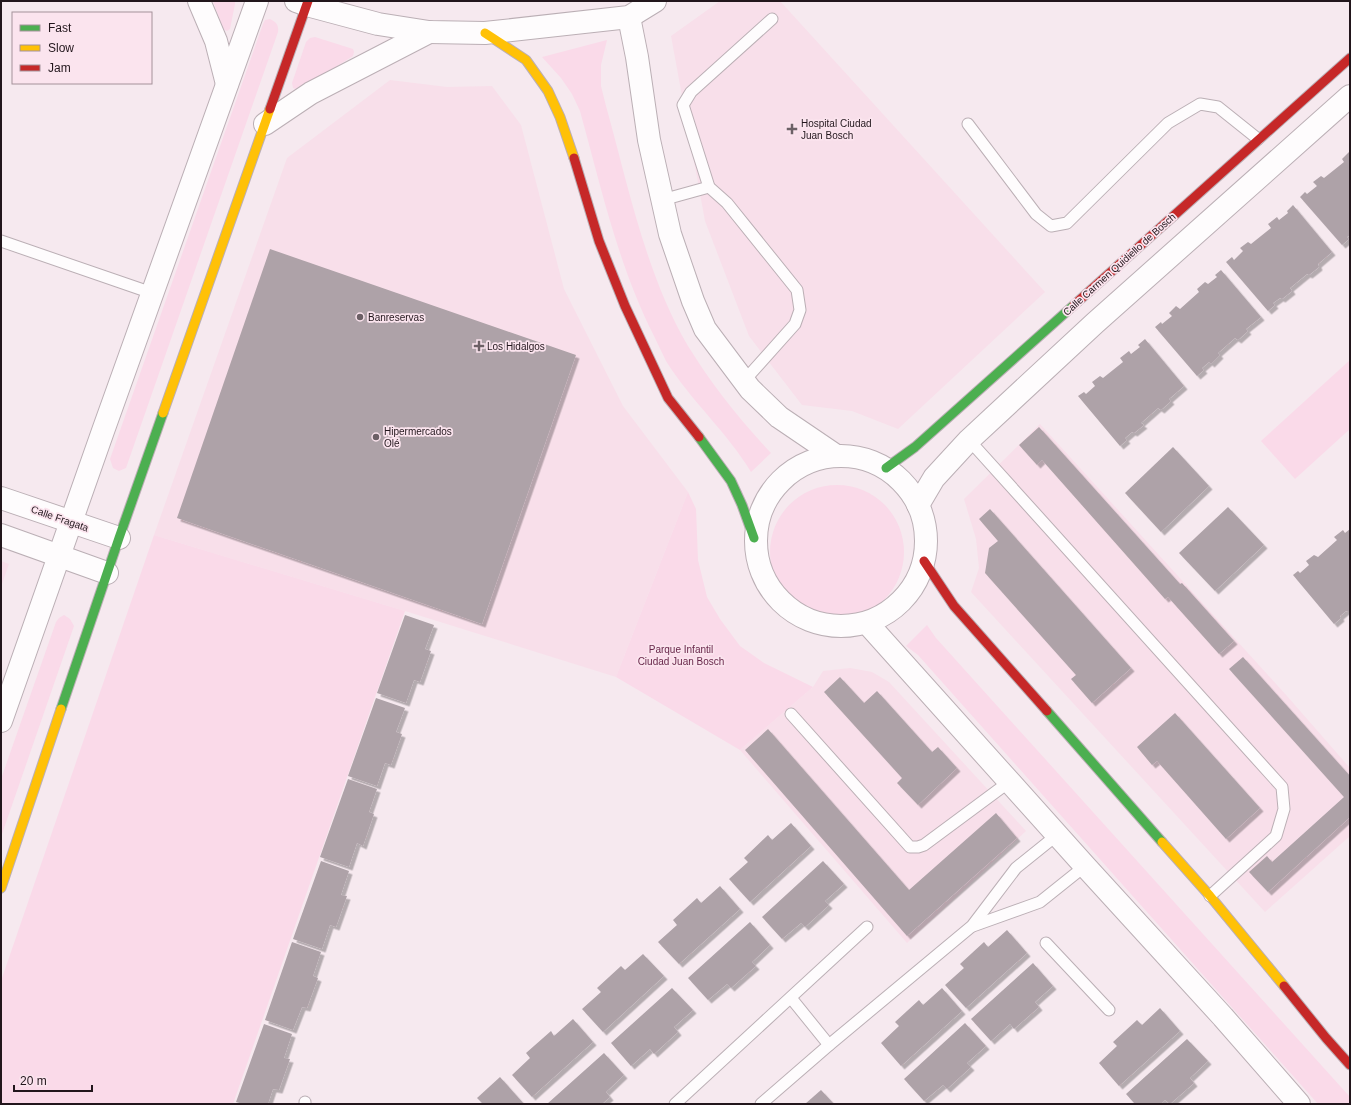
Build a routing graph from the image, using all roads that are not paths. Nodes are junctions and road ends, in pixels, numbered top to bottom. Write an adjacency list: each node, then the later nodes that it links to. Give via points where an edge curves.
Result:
1 (198, 1): 10 (street, via 216,41)
2 (257, 1): 10 (street)
3 (655, 1): 5 (street)
4 (304, 2): 7 (street, via 378,24); 12 (street)
5 (630, 17): 8 (street); 16 (street, via 648,140)
6 (772, 19): 15 (lane, via 691,92 683,105)
7 (429, 32): 8 (street); 12 (street, via 311,93)
8 (485, 33): 28 (street, via 526,60 548,91 576,164 599,241 625,306 668,398 731,481)
9 (1350, 58): 14 (street, Calle Carmen Quidiello de Bosch)
10 (227, 84): 18 (street)
11 (1350, 96): 20 (street, via 1095,323)
12 (265, 124): 27 (street)
13 (968, 124): 14 (lane, via 1036,214 1050,226 1066,223 1168,123 1200,104 1218,107)
14 (1258, 139): 22 (street, Calle Carmen Quidiello de Bosch, via 915,446)
15 (709, 188): 16 (lane); 19 (lane, via 727,204 797,290 800,310 795,324)
16 (662, 200): 19 (street, via 672,241 705,329)
17 (1, 241): 18 (lane)
18 (152, 293): 25 (street)
19 (744, 381): 21 (street, via 779,417)
20 (969, 440): 24 (street, via 934,478); 39 (lane, via 1282,786 1284,809 1276,836)
21 (835, 455): 22 (street, via 870,460); 28 (street, via 805,463 779,481 762,507)
22 (886, 468): 24 (street, via 905,484)
23 (1, 498): 25 (street, Calle Fragata)
24 (918, 505): 30 (street, via 925,523)
25 (70, 522): 27 (street, Calle Fragata); 29 (street)
26 (1, 536): 29 (street)
27 (119, 538): 31 (street)
28 (754, 538): 32 (street, via 759,570 776,599 802,619 834,628)
29 (58, 556): 31 (street); 34 (street)
30 (924, 561): 32 (street, via 908,594 893,610); 39 (street, via 954,606)
31 (107, 573): 38 (street)
32 (867, 623): 35 (street)
33 (791, 714): 35 (lane, via 910,847 924,845)
34 (1, 721)
35 (1009, 782): 36 (street)
36 (1057, 835): 37 (street); 40 (lane, via 1016,868)
37 (1085, 866): 40 (lane, via 1040,902); 49 (street, via 1223,1017)
38 (1, 888)
39 (1210, 896): 46 (street)
40 (972, 926): 45 (lane)
41 (867, 927): 43 (lane)
42 (1046, 943): 44 (lane)
43 (791, 998): 45 (lane); 47 (lane)
44 (1109, 1010)
45 (828, 1044): 48 (lane)
46 (1350, 1065)
47 (675, 1104)
48 (761, 1104)
49 (1298, 1104)

